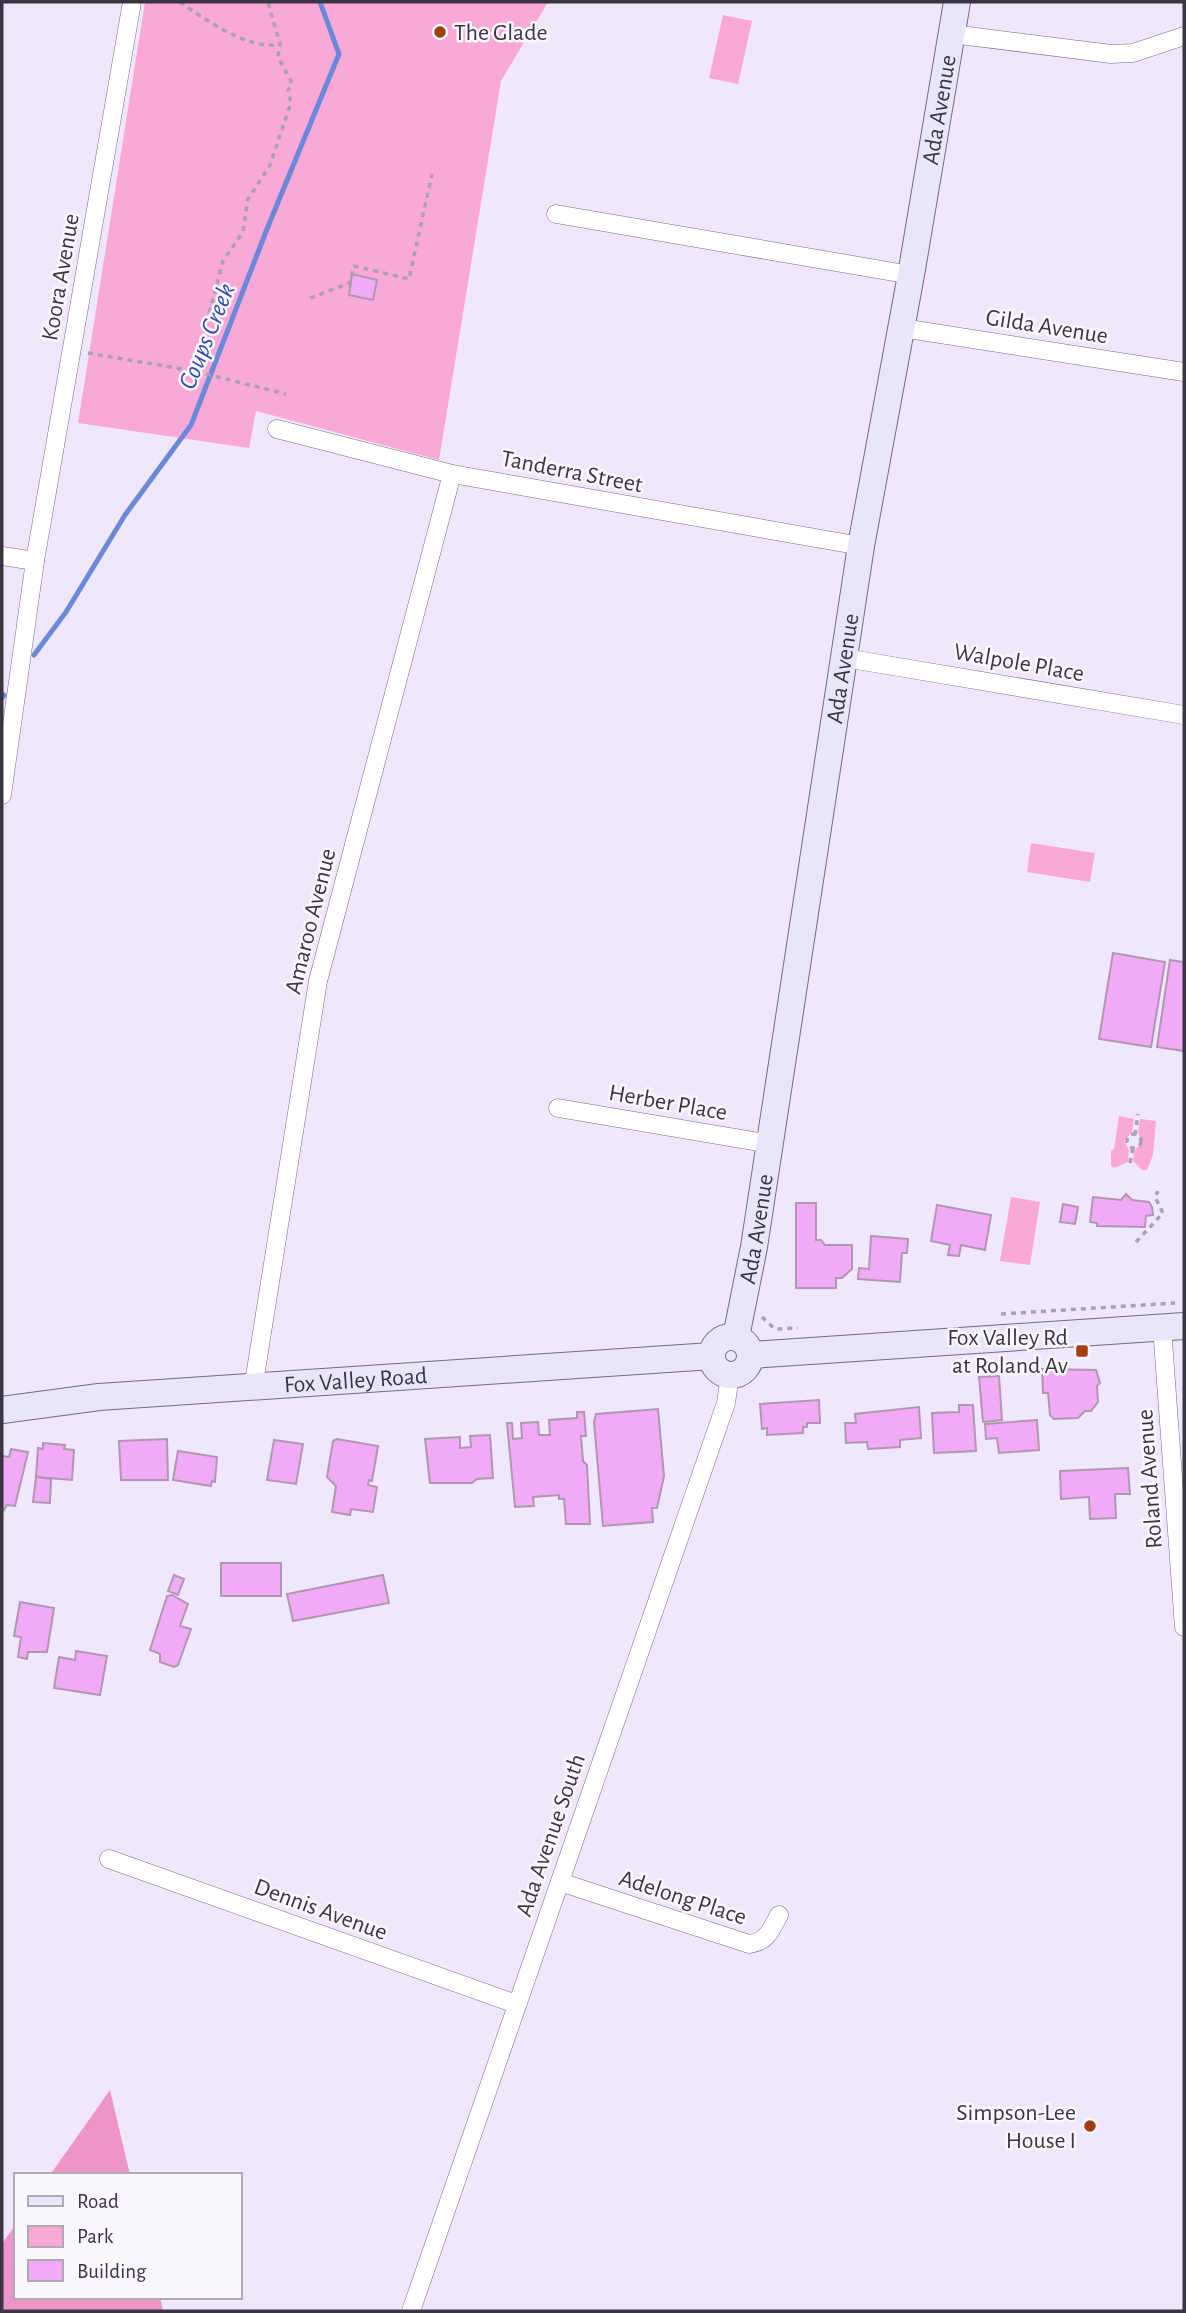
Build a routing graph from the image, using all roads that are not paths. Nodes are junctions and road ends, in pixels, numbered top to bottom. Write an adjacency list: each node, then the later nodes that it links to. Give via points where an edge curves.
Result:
1 (132, 2): 13 (street, Koora Avenue)
2 (957, 2): 3 (street, Ada Avenue)
3 (952, 34): 4 (street, via 1111,54 1133,53); 6 (street, Ada Avenue)
4 (1184, 36)
5 (556, 214): 6 (street)
6 (911, 275): 7 (street, Ada Avenue)
7 (902, 328): 8 (street, Gilda Avenue); 11 (street, Ada Avenue)
8 (1184, 372)
9 (277, 429): 10 (street, Tanderra Street)
10 (452, 474): 11 (street, Tanderra Street); 22 (street, Amaroo Avenue, via 318,981)
11 (861, 546): 14 (street, Ada Avenue)
12 (2, 556): 13 (street)
13 (35, 561): 16 (street, Koora Avenue)
14 (845, 658): 15 (street, Walpole Place); 18 (street, Ada Avenue)
15 (1184, 715)
16 (2, 795)
17 (558, 1108): 18 (street, Herber Place)
18 (770, 1144): 20 (street, Ada Avenue)
19 (1173, 1327): 20 (street); 24 (street, Roland Avenue)
20 (743, 1346): 21 (street, via 719,1340)
21 (721, 1366): 22 (street, Fox Valley Road); 26 (street, Ada Avenue South, via 726,1403)
22 (253, 1389): 23 (street, Fox Valley Road, via 99,1397)
23 (2, 1410)
24 (1184, 1627)
25 (109, 1859): 28 (street, Dennis Avenue)
26 (559, 1882): 27 (street, Adelong Place, via 749,1944 769,1935); 28 (street, Ada Avenue South)
27 (779, 1915)
28 (516, 2004): 29 (street, Ada Avenue South)
29 (411, 2311)

